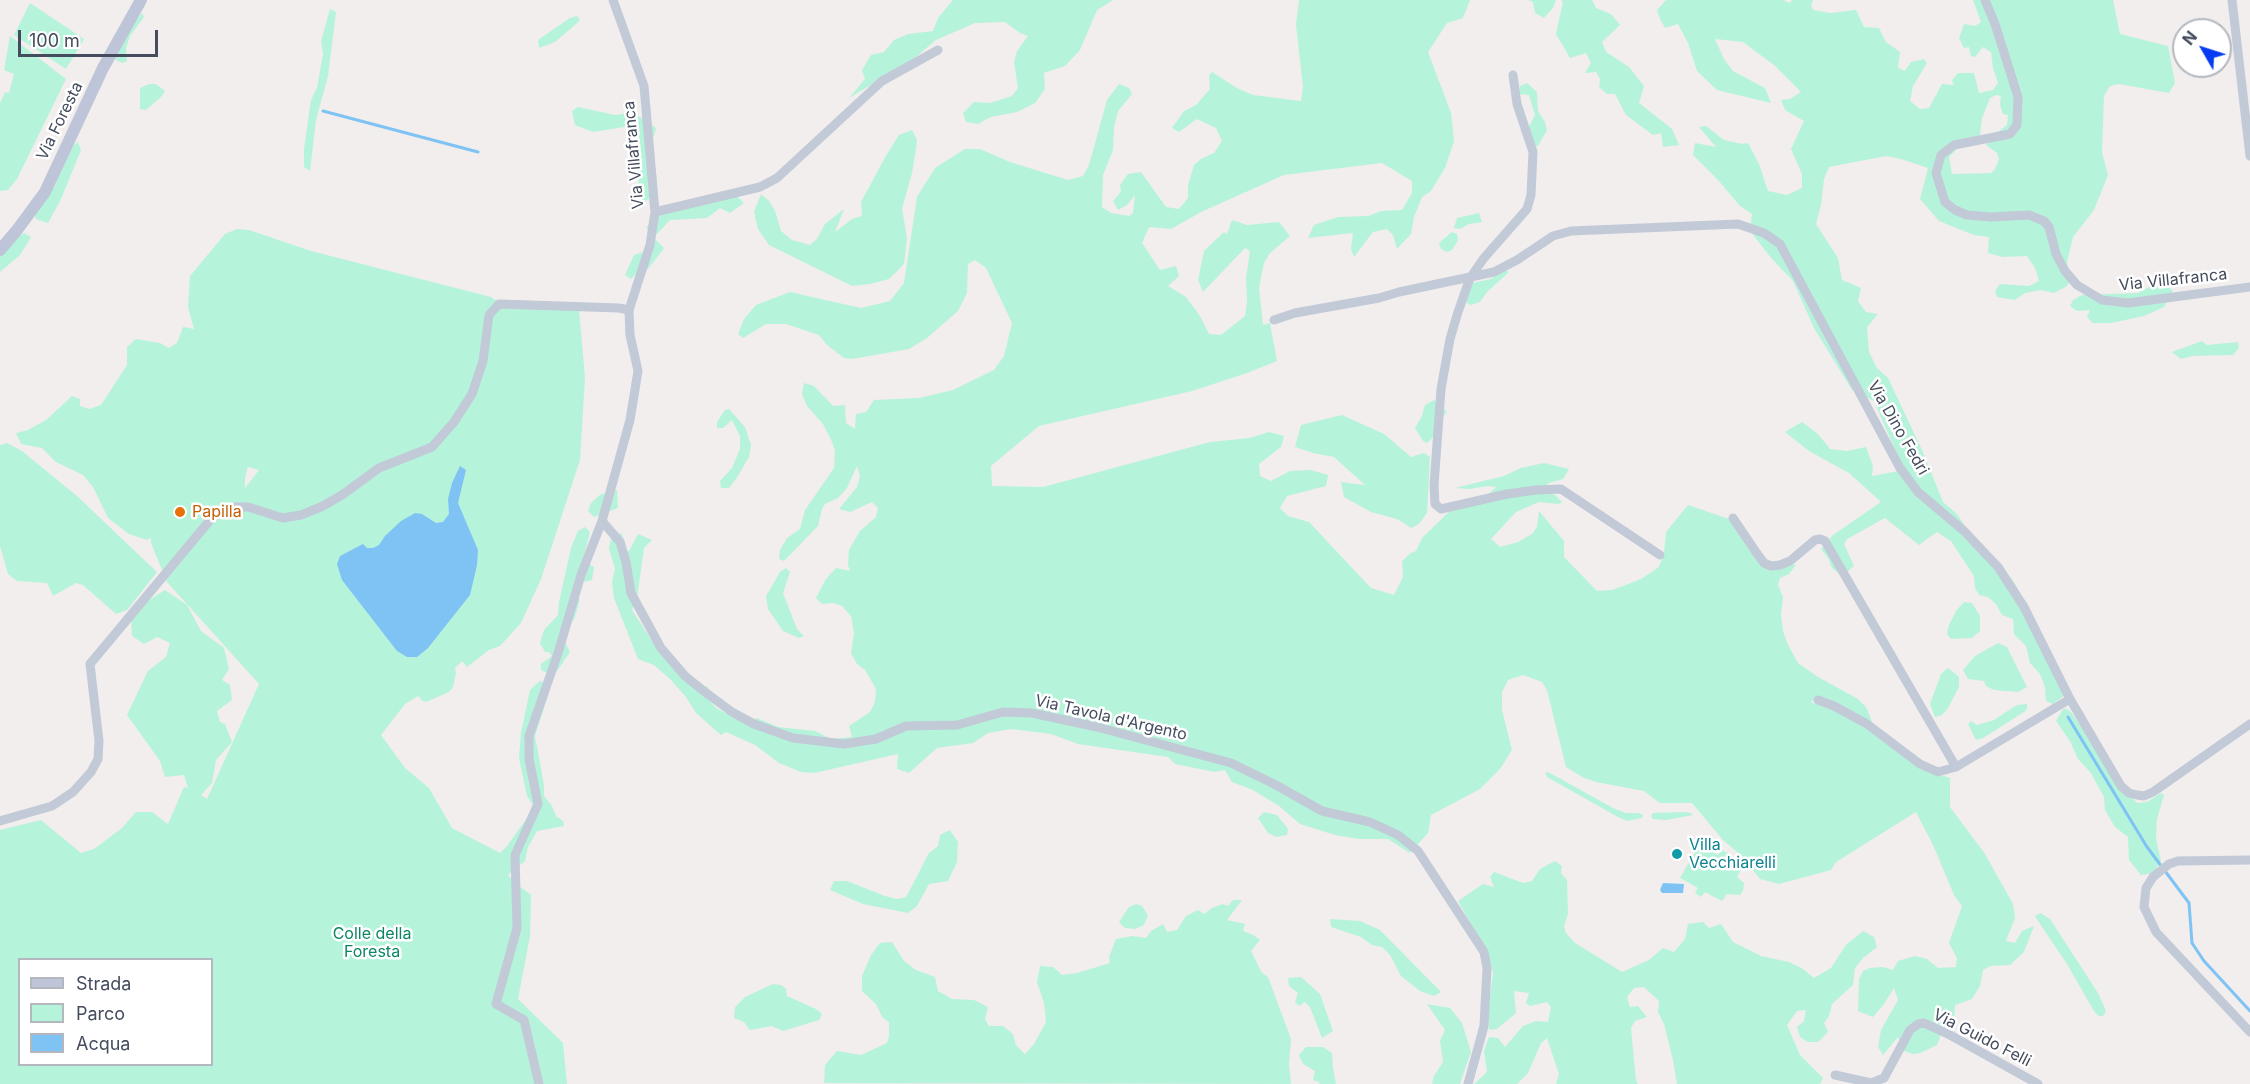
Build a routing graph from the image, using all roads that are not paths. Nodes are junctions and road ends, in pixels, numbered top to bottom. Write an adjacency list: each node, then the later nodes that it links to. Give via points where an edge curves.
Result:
1 (141, 0): 9 (main road, Via Foresta, via 103,69 45,192)
2 (613, 0): 8 (street, Via Villafranca, via 644,86)
3 (1985, 0): 11 (street, Via Villafranca, via 2018,97 2017,125 2010,134 1954,145 1941,155 1936,173 1945,202 1967,215 2029,215 2044,221 2065,271 2077,285 2102,300 2128,303)
4 (2232, 0): 7 (street)
5 (938, 50): 8 (street, via 882,81 777,178 760,187)
6 (1513, 75): 10 (street, via 1517,104 1533,152 1531,195 1527,209)
7 (2250, 156)
8 (656, 212): 12 (street, Via Villafranca)
9 (0, 250)
10 (1470, 278): 13 (street, Via Dino Fedri); 16 (street, via 1450,339 1441,389 1435,504 1441,509 1507,494 1561,489); 17 (street, Via Dino Fedri, via 1494,272 1553,236 1571,231 1738,224 1764,233 1780,244 1900,468 1918,492 1964,531 1998,567 2024,607)
11 (2250, 287)
12 (629, 310): 15 (street, Via Villafranca, via 638,371 630,420); 21 (street, via 499,304 489,315 483,361 471,394 432,447 379,468 342,495 301,515 283,518 235,507 211,519 90,664 99,741 92,772 52,806)
13 (1274, 320)
14 (1733, 518): 20 (street, via 1764,563 1771,566 1790,561 1815,540 1825,541)
15 (602, 521): 25 (street, Via Villafranca, via 529,735 529,759 538,804 515,855 517,928 496,1004 524,1020); 26 (street, Via Tavola d'Argento, via 620,543 630,593 661,648 698,687 754,724 793,738 844,744 876,739 906,726 957,725 1003,712 1032,713 1231,763 1322,811 1370,822 1398,835 1418,851 1484,952 1484,1026)
16 (1660, 555)
17 (2070, 699): 19 (street, Via Dino Fedri, via 2121,786 2129,793 2144,796); 20 (street)
18 (1818, 700): 20 (street, via 1867,724 1932,770 1946,772)
19 (2250, 724)
20 (1956, 767)
21 (0, 822)
22 (2250, 860): 23 (street, via 2169,864 2146,888 2144,907 2156,933)
23 (2250, 1032)
24 (1835, 1075): 27 (street, Via Guido Felli, via 1871,1083 1884,1078 1910,1030 1924,1023)
25 (538, 1084)
26 (1468, 1084)
27 (2038, 1084)

